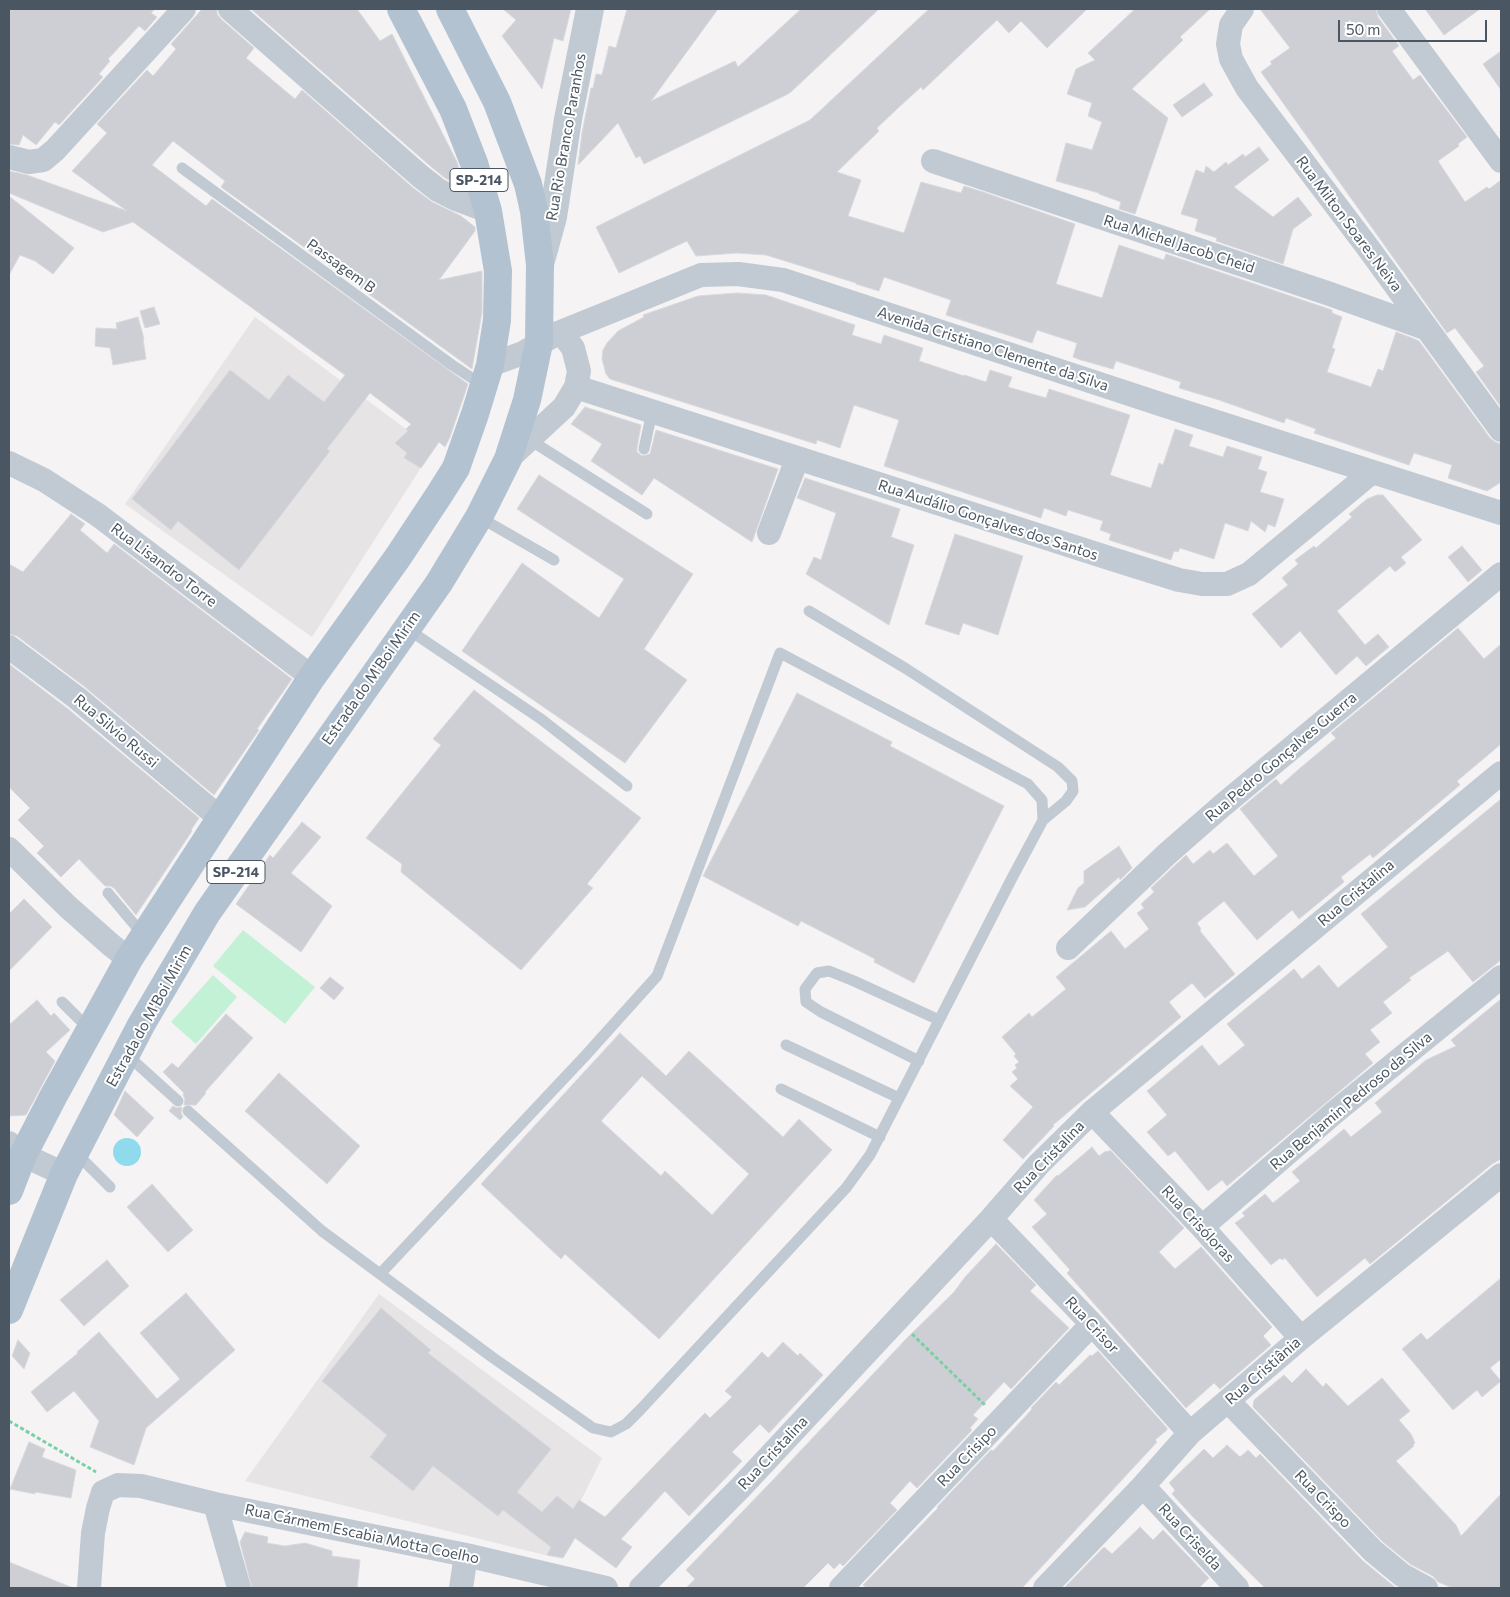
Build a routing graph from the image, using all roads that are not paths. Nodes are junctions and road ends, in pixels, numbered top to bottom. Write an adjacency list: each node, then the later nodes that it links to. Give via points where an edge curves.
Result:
1 (184, 9): 8 (street, via 56,150 43,160 29,162)
2 (230, 9): 12 (street, via 420,176 438,190)
3 (401, 9): 12 (main road, SP-214, via 453,109)
4 (450, 9): 13 (main road, Estrada do M'Boi Mirim / SP-214, via 498,102 515,146 532,202)
5 (590, 9): 13 (street, Rua Rio Branco Paranhos, via 553,217)
6 (1242, 9): 14 (street, Rua Milton Soares Neiva, via 1231,25 1228,44 1231,59 1247,88)
7 (1389, 9): 9 (street)
8 (9, 157)
9 (1501, 161)
10 (933, 162): 14 (street, Rua Michel Jacob Cheid)
11 (182, 168): 16 (lane, Passagem B, via 444,359)
12 (488, 211): 16 (main road, SP-214, via 498,271 497,320)
13 (540, 265): 15 (main road, Estrada do M'Boi Mirim / SP-214)
14 (1426, 328): 19 (street, Rua Milton Soares Neiva)
15 (548, 338): 16 (street, Avenida Cristiano Clemente da Silva); 17 (street, via 566,339 573,348 579,371); 22 (main road, Estrada do M'Boi Mirim / SP-214); 25 (street, Avenida Cristiano Clemente da Silva, via 700,275 738,274 783,280)
16 (487, 376): 35 (main road, SP-214, via 456,468 398,557)
17 (576, 387): 18 (street, Rua Audálio Gonçalves dos Santos); 20 (street, via 564,408)
18 (652, 412): 21 (lane); 23 (street, Rua Audálio Gonçalves dos Santos)
19 (1501, 430)
20 (530, 440): 22 (street); 27 (lane)
21 (644, 449)
22 (508, 459): 28 (main road, Estrada do M'Boi Mirim / SP-214)
23 (797, 459): 25 (street, Rua Audálio Gonçalves dos Santos, via 1179,580 1202,584 1227,584 1249,574); 29 (street)
24 (9, 463): 35 (street, Rua Lisandro Torre, via 44,480 98,515)
25 (1372, 472): 26 (street, Avenida Cristiano Clemente da Silva)
26 (1501, 513)
27 (647, 514)
28 (479, 517): 30 (lane); 33 (main road, Estrada do M'Boi Mirim / SP-214)
29 (768, 533)
30 (554, 560)
31 (1501, 574): 43 (street, Rua Pedro Gonçalves Guerra, via 1222,805)
32 (809, 611): 39 (lane, via 905,668 1058,767 1072,781 1073,791)
33 (406, 628): 37 (lane, via 540,719); 50 (main road, Estrada do M'Boi Mirim / SP-214, via 293,802 207,913)
34 (9, 647): 38 (street, Rua Silvio Russi, via 77,698)
35 (312, 677): 38 (main road, SP-214)
36 (1501, 774): 56 (street, Rua Cristalina)
37 (627, 786)
38 (220, 818): 42 (main road, SP-214)
39 (1044, 820): 47 (lane); 65 (lane, via 1042,800 1028,784 780,653 657,976)
40 (9, 849): 44 (street, via 66,906)
41 (108, 893): 42 (lane)
42 (144, 936): 44 (main road, SP-214)
43 (1068, 948)
44 (129, 959): 48 (main road, SP-214)
45 (1501, 977): 64 (street, Rua Benjamin Pedroso da Silva, via 1335,1112)
46 (62, 1002): 48 (lane)
47 (939, 1020): 51 (lane); 51 (lane, via 829,971 817,974 805,989 806,1002 821,1012)
48 (89, 1029): 58 (main road, SP-214)
49 (786, 1045): 53 (lane)
50 (126, 1054): 54 (lane); 59 (main road, Estrada do M'Boi Mirim / SP-214)
51 (918, 1061): 53 (lane)
52 (781, 1089): 57 (lane)
53 (899, 1098): 57 (lane)
54 (178, 1101)
55 (188, 1111): 65 (lane, via 315,1225)
56 (1092, 1112): 63 (street, Rua Cristalina, via 1039,1164); 64 (street, Rua Crisóloras)
57 (880, 1137): 65 (lane, via 846,1188 626,1424 611,1432 593,1428)
58 (16, 1149): 59 (street); 62 (main road, SP-214)
59 (70, 1163): 61 (lane); 66 (main road, Estrada do M'Boi Mirim / SP-214)
60 (1501, 1175): 68 (street, Rua Cristiânia)
61 (110, 1187)
62 (9, 1191)
63 (991, 1219): 67 (street, Rua Crisor); 78 (street, Rua Cristalina, via 741,1487)
64 (1202, 1227): 68 (street, Rua Crisóloras)
65 (380, 1274)
66 (9, 1310)
67 (1092, 1324): 70 (street, Rua Crisor); 79 (street, Rua Crisipo)
68 (1301, 1338): 69 (street, Rua Cristiânia)
69 (1228, 1400): 70 (street, Rua Cristiânia); 82 (street, Rua Crispo, via 1373,1551 1402,1575)
70 (1190, 1433): 71 (street, Rua Cristiânia)
71 (1143, 1486): 80 (street, Rua Cristiânia); 81 (street, Rua Criselda)
72 (215, 1504): 73 (street, Rua Cármem Escabia Motta Coelho); 74 (street, Rua Cármem Escabia Motta Coelho, via 140,1486 118,1485 103,1492 93,1533); 75 (street)
73 (466, 1555): 76 (street); 77 (street, Rua Cármem Escabia Motta Coelho)
74 (89, 1588)
75 (239, 1588)
76 (461, 1588)
77 (606, 1588)
78 (641, 1588)
79 (841, 1588)
80 (1045, 1588)
81 (1237, 1588)
82 (1426, 1588)

